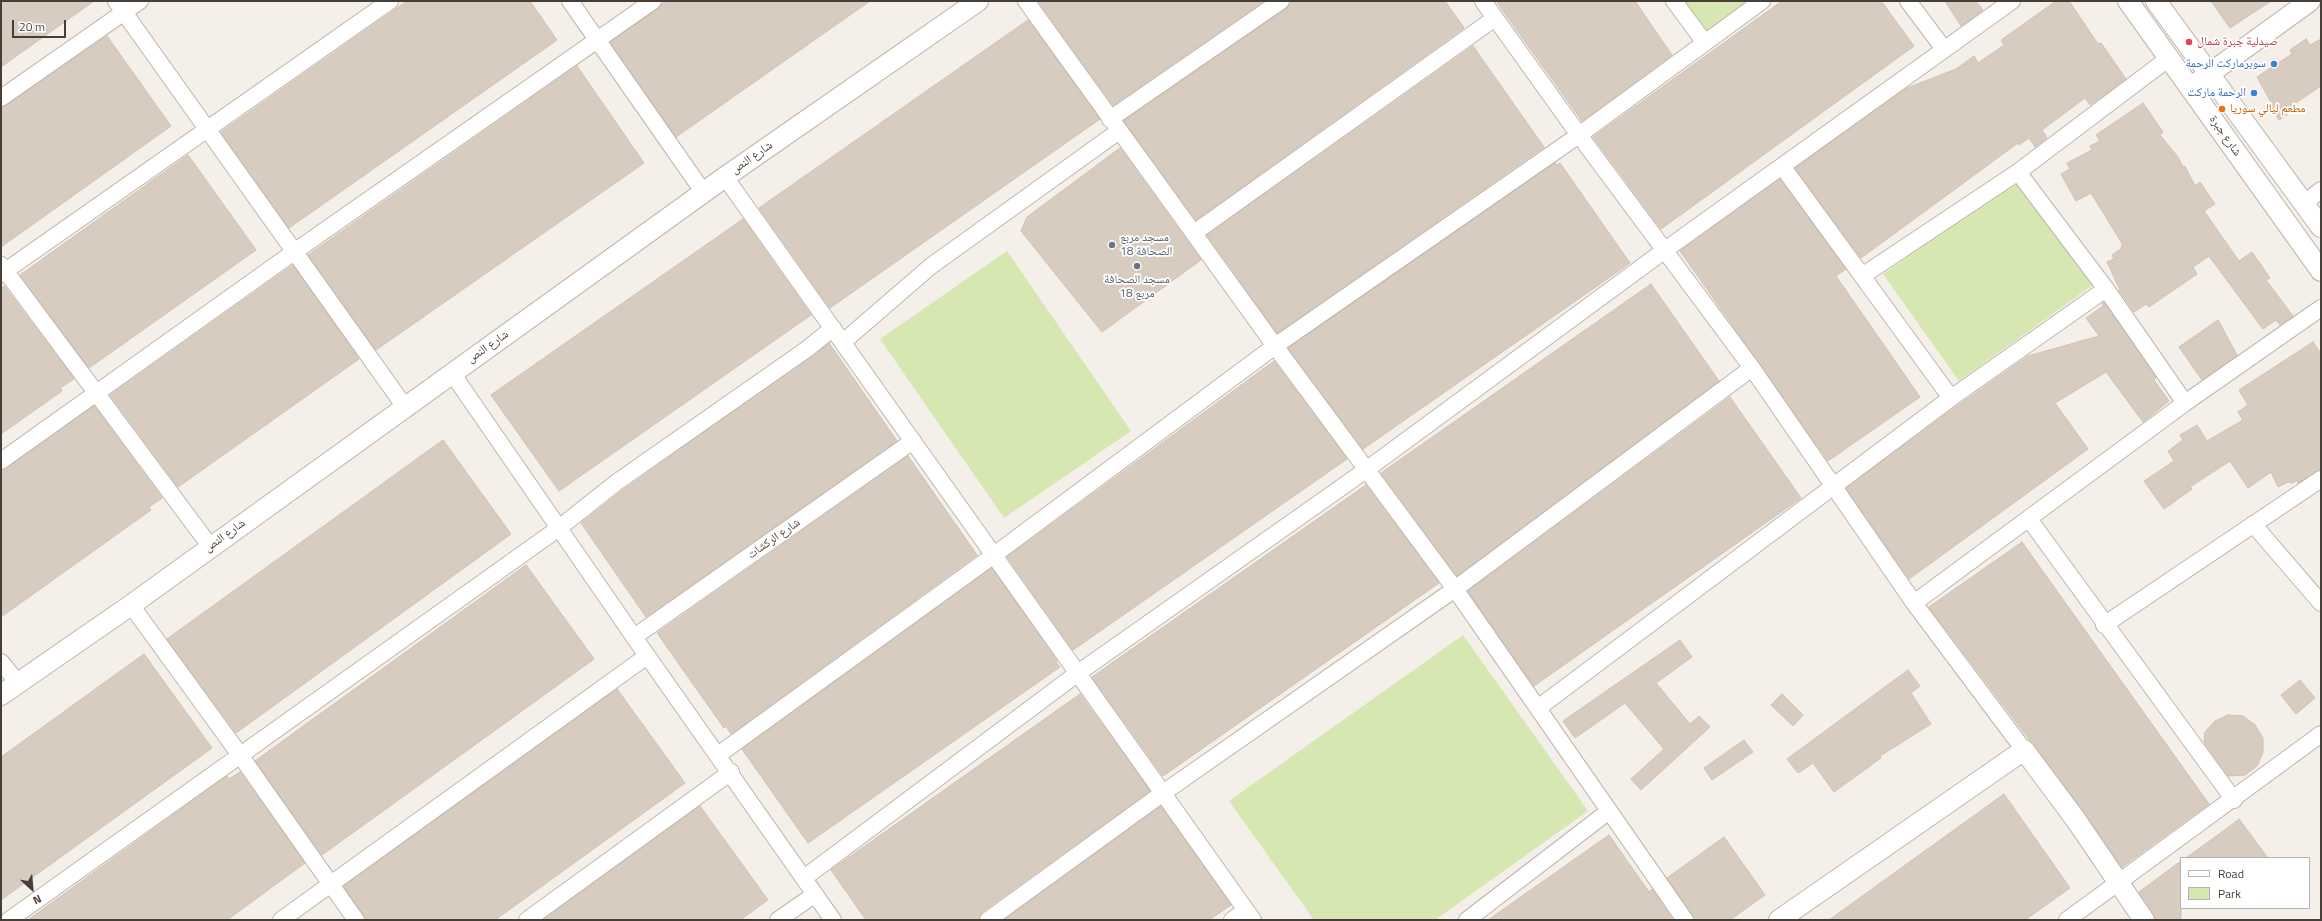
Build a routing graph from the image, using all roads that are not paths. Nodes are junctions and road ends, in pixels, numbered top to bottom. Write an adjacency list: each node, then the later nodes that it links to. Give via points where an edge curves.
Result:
1 (140, 1): 16 (street)
2 (390, 1): 26 (street)
3 (570, 1): 18 (street)
4 (653, 1): 18 (street)
5 (978, 1): 31 (street, شارع النص)
6 (1026, 1): 25 (street)
7 (1281, 1): 25 (street)
8 (1483, 1): 17 (street)
9 (1674, 1): 19 (street)
10 (1762, 1): 19 (street)
11 (1908, 1): 20 (street)
12 (2012, 1): 20 (street)
13 (2128, 1): 21 (street, شارع جبرة)
14 (2156, 1): 22 (street, شارع جبرة)
15 (2310, 1): 22 (street)
16 (120, 7): 24 (street); 26 (street)
17 (1495, 18): 28 (street); 36 (street)
18 (598, 41): 33 (street); 38 (street)
19 (1705, 43): 28 (street)
20 (1944, 49): 29 (street)
21 (2169, 58): 23 (street, شارع جبرة); 30 (street)
22 (2209, 74): 23 (street); 34 (street, شارع جبرة)
23 (2190, 87): 40 (street, شارع جبرة)
24 (1, 98)
25 (1110, 118): 27 (street)
26 (207, 130): 38 (street); 39 (street)
27 (1119, 131): 36 (street); 45 (street, via 931,266)
28 (1579, 135): 37 (street); 46 (street)
29 (1782, 166): 37 (street); 41 (street)
30 (2018, 172): 41 (street); 42 (street)
31 (725, 177): 33 (street, شارع النص); 44 (street)
32 (2321, 190): 34 (street)
33 (704, 193): 48 (street, شارع النص)
34 (2304, 203): 35 (street, شارع جبرة)
35 (2321, 227)
36 (1194, 233): 46 (street)
37 (1665, 250): 47 (street); 55 (street)
38 (294, 252): 49 (street); 52 (street)
39 (2, 270): 49 (street)
40 (2321, 271)
41 (1862, 276): 50 (street)
42 (2106, 289): 50 (street); 51 (street)
43 (2321, 308): 51 (street)
44 (833, 328): 45 (street); 60 (street)
45 (843, 342): 53 (street)
46 (1276, 346): 55 (street); 62 (street)
47 (1752, 368): 57 (street); 63 (street)
48 (452, 372): 52 (street, شارع النص); 60 (street)
49 (96, 392): 54 (street); 61 (street)
50 (1951, 398): 57 (street)
51 (2185, 403): 58 (street)
52 (405, 407): 61 (street, شارع النص)
53 (913, 441): 62 (street); 68 (street, شارع الركشات)
54 (1, 461)
55 (1366, 470): 63 (street); 71 (street)
56 (2321, 479): 59 (street)
57 (1833, 486): 65 (street); 74 (street)
58 (2028, 519): 65 (street); 67 (street)
59 (2253, 524): 64 (street); 67 (street)
60 (558, 528): 68 (street); 77 (street)
61 (210, 546): 66 (street, شارع النص)
62 (994, 555): 71 (street); 78 (street)
63 (1454, 589): 74 (street); 80 (street)
64 (2321, 603)
65 (1914, 604): 76 (street)
66 (131, 605): 72 (street, شارع النص); 77 (street)
67 (2104, 625): 81 (street)
68 (634, 637): 69 (street)
69 (647, 656): 78 (street); 85 (street)
70 (1, 662): 72 (street)
71 (1078, 674): 80 (street); 83 (street)
72 (18, 683): 73 (street, شارع النص)
73 (1, 695)
74 (1538, 708): 82 (street)
75 (2321, 734): 81 (street)
76 (2024, 750): 84 (street); 98 (street)
77 (240, 755): 85 (street); 88 (street)
78 (718, 755): 79 (street)
79 (731, 772): 83 (street); 91 (street)
80 (1163, 794): 87 (street); 94 (street)
81 (2234, 800): 84 (street)
82 (1609, 811): 96 (street); 97 (street)
83 (804, 878): 86 (street)
84 (2119, 884): 99 (street); 100 (street)
85 (331, 885): 89 (street); 90 (street)
86 (814, 895): 92 (street); 93 (street)
87 (1249, 915): 95 (street)
88 (9, 920)
89 (281, 920)
90 (356, 920)
91 (527, 920)
92 (778, 920)
93 (834, 920)
94 (988, 920)
95 (1232, 920)
96 (1467, 920)
97 (1685, 920)
98 (1779, 920)
99 (2067, 920)
100 (2144, 920)

